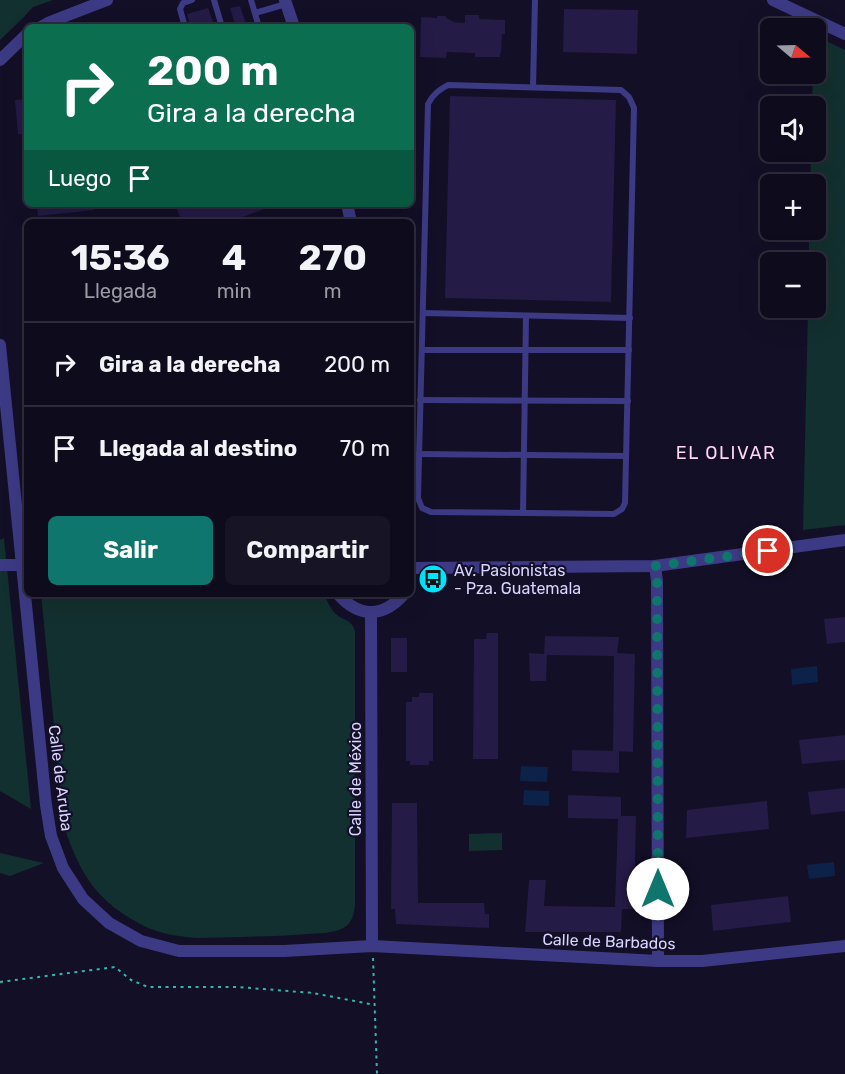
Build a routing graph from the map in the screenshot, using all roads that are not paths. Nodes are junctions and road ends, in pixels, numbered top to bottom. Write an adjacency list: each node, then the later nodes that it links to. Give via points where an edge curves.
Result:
1 (107, 0): 9 (street)
2 (192, 0): 10 (lane, via 180,9)
3 (214, 0): 11 (lane)
4 (251, 0): 8 (lane)
5 (535, 0): 17 (lane)
6 (773, 0): 14 (street)
7 (286, 2): 8 (lane); 13 (street)
8 (255, 13): 12 (lane)
9 (46, 24)
10 (185, 24)
11 (221, 24)
12 (258, 24)
13 (293, 24)
14 (845, 34)
15 (24, 37): 16 (street)
16 (0, 60)
17 (533, 87): 18 (lane, via 448,85 432,96 428,104); 20 (lane, via 621,90 634,108)
18 (423, 313): 19 (lane); 22 (lane)
19 (526, 316): 20 (lane); 23 (lane)
20 (630, 318): 24 (lane)
21 (0, 345): 34 (street, Calle de Aruba)
22 (422, 350): 23 (lane); 25 (lane)
23 (526, 350): 24 (lane); 26 (lane)
24 (629, 350): 27 (lane)
25 (420, 400): 26 (lane); 28 (lane)
26 (525, 401): 27 (lane); 29 (lane)
27 (628, 401): 30 (lane)
28 (419, 454): 29 (lane); 31 (lane, via 418,498 422,508 431,512)
29 (524, 455): 30 (lane); 31 (lane)
30 (626, 456): 31 (lane, via 625,503 614,514)
31 (523, 513)
32 (845, 540): 35 (street)
33 (0, 565): 34 (street)
34 (24, 565)
35 (655, 566): 36 (street); 43 (street)
36 (414, 568)
37 (27, 597): 41 (street, Calle de Aruba, via 51,836 63,868 83,899 109,922 141,941 179,951)
38 (341, 597): 40 (street, via 358,610)
39 (401, 597): 40 (street, via 384,610)
40 (370, 612): 41 (street, Calle de México)
41 (372, 946): 43 (street, Calle de Barbados)
42 (845, 946): 43 (street, Calle de Barbados)
43 (658, 961)

